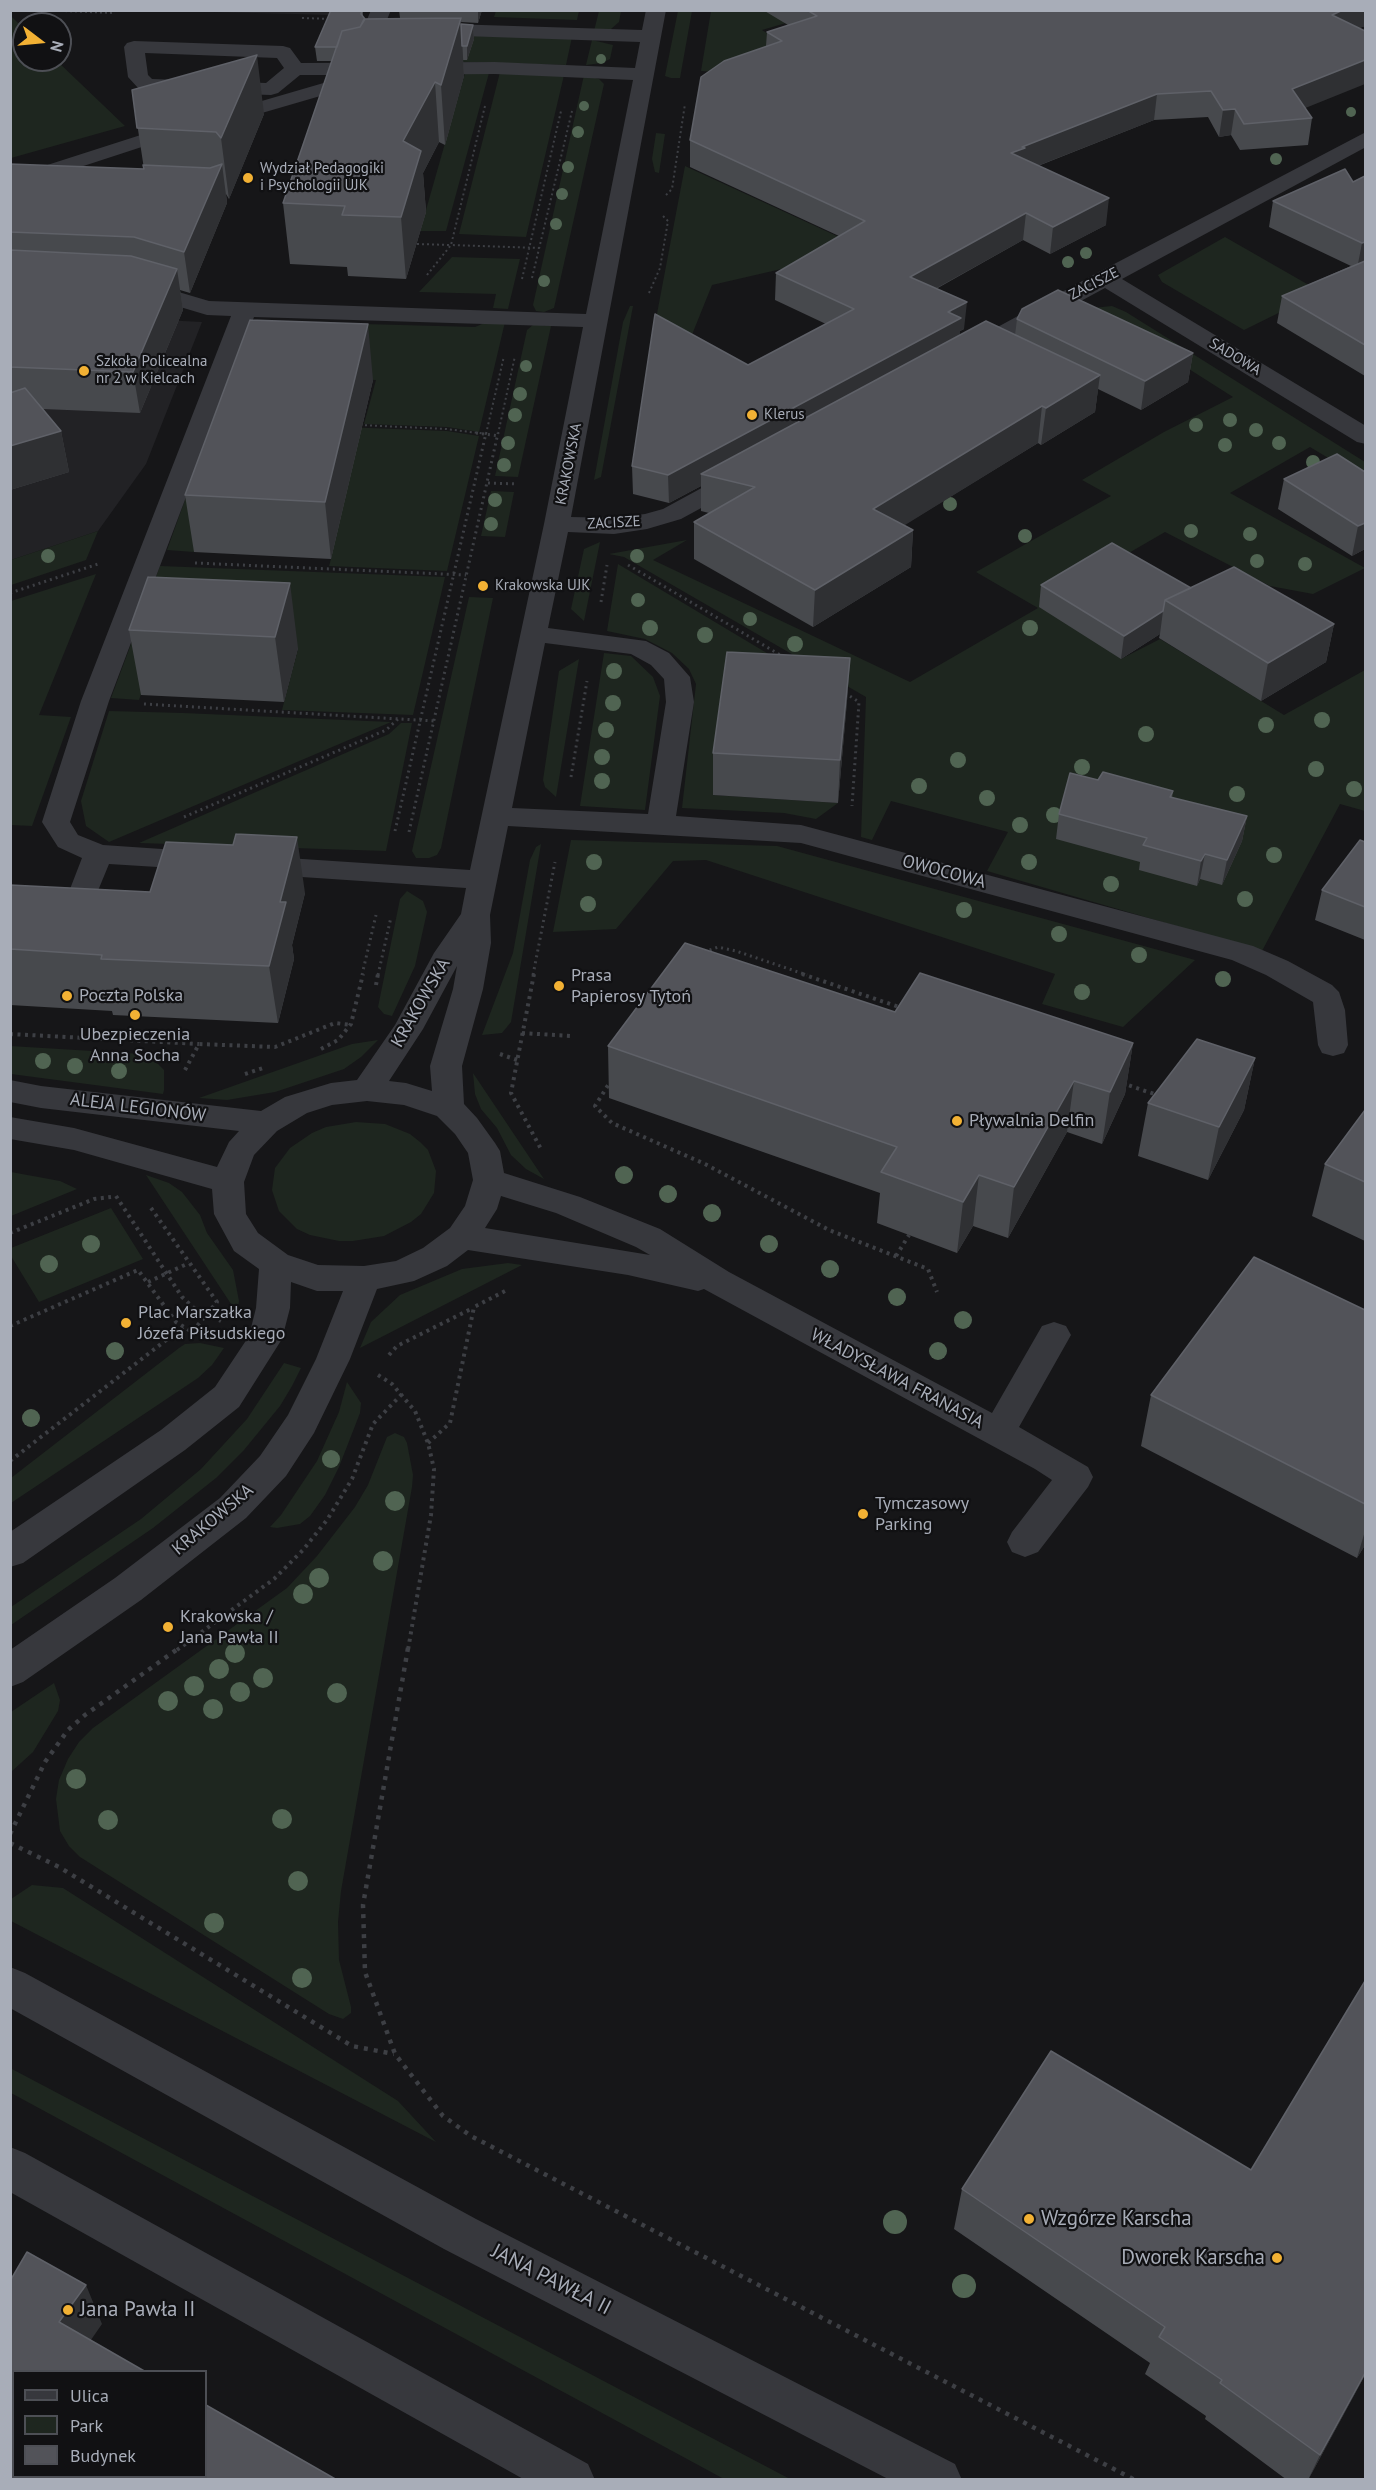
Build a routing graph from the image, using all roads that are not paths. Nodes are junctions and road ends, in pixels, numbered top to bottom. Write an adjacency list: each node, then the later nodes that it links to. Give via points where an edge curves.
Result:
1 (656, 10): 3 (street, KRAKOWSKA)
2 (377, 19): 3 (street); 5 (street)
3 (651, 36): 6 (street, KRAKOWSKA)
4 (295, 69): 5 (street); 7 (street, via 271,89); 7 (street, via 283,52 134,47 138,78)
5 (368, 70): 6 (street, via 495,68); 8 (street, via 348,83)
6 (645, 74): 18 (street, KRAKOWSKA)
7 (146, 85): 9 (street)
8 (238, 114)
9 (152, 122): 10 (street); 12 (street)
10 (172, 132)
11 (1365, 138): 15 (street, ZACISZE)
12 (10, 184)
13 (10, 190): 14 (street)
14 (56, 192)
15 (1105, 278): 19 (street, ZACISZE); 20 (street, SADOWA)
16 (116, 286): 17 (street, via 140,287 207,308)
17 (244, 310): 18 (street); 26 (street, via 95,701 56,822 68,841)
18 (596, 321): 22 (street, KRAKOWSKA)
19 (945, 364)
20 (1365, 437)
21 (764, 464): 22 (street, ZACISZE, via 658,518 624,525)
22 (558, 524): 23 (street, KRAKOWSKA)
23 (533, 634): 24 (street, KRAKOWSKA); 25 (street, via 636,648 660,660 677,677 680,702)
24 (496, 816): 25 (street, OWOCOWA); 27 (street, KRAKOWSKA)
25 (661, 824): 30 (street, OWOCOWA, via 801,834 1242,953 1277,968 1328,999)
26 (98, 854): 27 (street); 29 (street)
27 (483, 880): 28 (street, KRAKOWSKA)
28 (475, 915): 31 (street, KRAKOWSKA, via 448,953 408,1029); 33 (street, KRAKOWSKA, via 476,943 468,989 446,1066)
29 (73, 920)
30 (1333, 1045)
31 (367, 1090): 33 (street, via 406,1094); 34 (street, via 331,1094 296,1105)
32 (10, 1091): 34 (street, ALEJA LEGIONÓW)
33 (448, 1108): 36 (street, via 484,1151)
34 (266, 1123): 37 (street, via 240,1150)
35 (10, 1128): 37 (street, ALEJA LEGIONÓW, via 74,1139)
36 (489, 1180): 38 (street, via 481,1209); 41 (street, WŁADYSŁAWA FRANASIA, via 568,1205 648,1238)
37 (228, 1182): 39 (street, via 230,1214 246,1242)
38 (462, 1237): 40 (street, via 435,1257 402,1272); 41 (street, WŁADYSŁAWA FRANASIA)
39 (276, 1264): 40 (street, via 317,1278); 45 (street, via 273,1308 265,1339 226,1396 173,1440)
40 (364, 1280): 46 (street, KRAKOWSKA, via 302,1423 273,1467 233,1508 128,1589)
41 (717, 1281): 43 (street, WŁADYSŁAWA FRANASIA)
42 (1054, 1335): 43 (street)
43 (998, 1433): 44 (street, WŁADYSŁAWA FRANASIA, via 1075,1477)
44 (1025, 1542)
45 (10, 1552)
46 (10, 1671)
47 (10, 1986): 50 (street, JANA PAWŁA II, via 460,2234)
48 (10, 2168): 49 (street)
49 (572, 2480)
50 (939, 2480)

